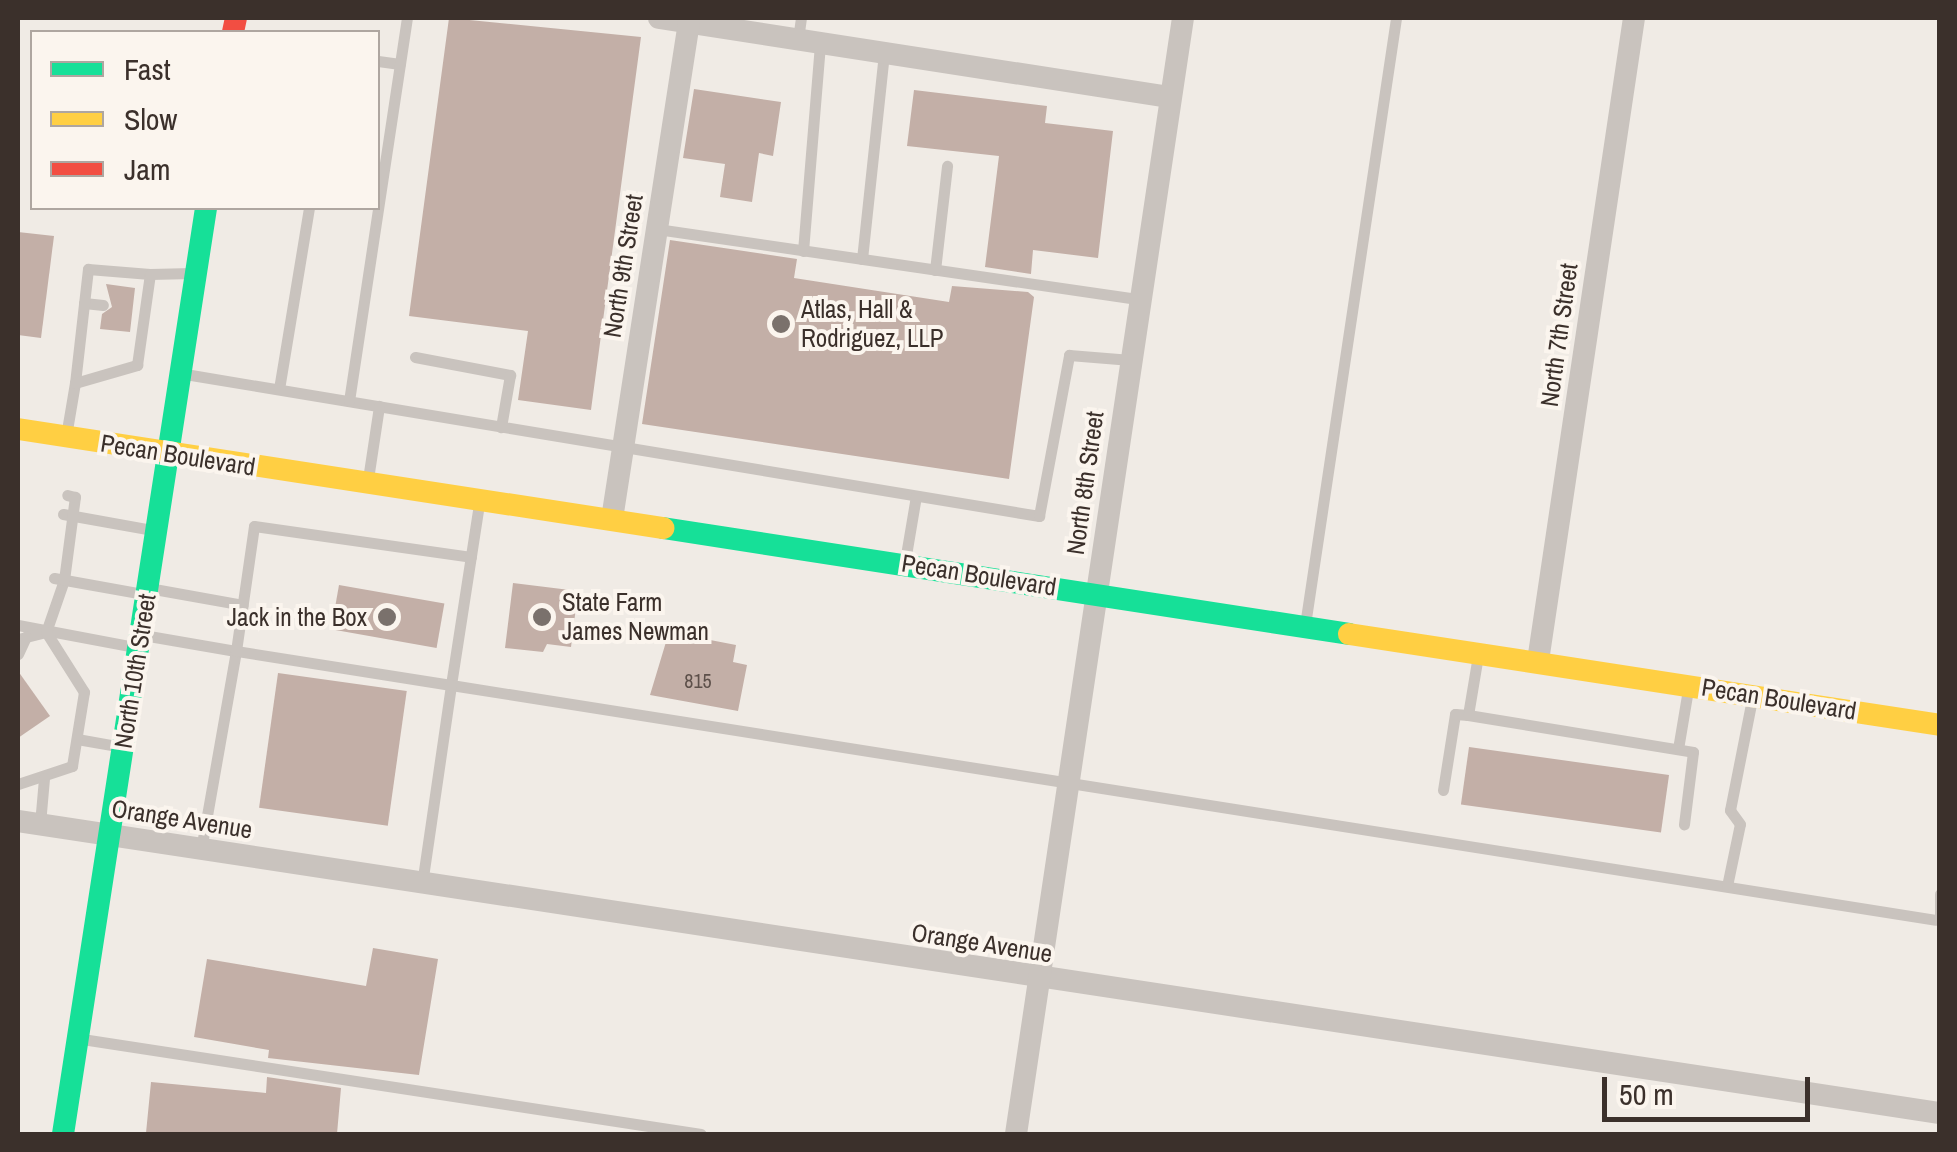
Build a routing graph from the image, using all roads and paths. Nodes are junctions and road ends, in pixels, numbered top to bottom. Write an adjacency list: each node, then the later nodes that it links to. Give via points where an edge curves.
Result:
1 (406, 18): 10 (lane)
2 (658, 18): 6 (street)
3 (1184, 18): 11 (street, North 8th Street)
4 (1396, 18): 52 (lane)
5 (1634, 18): 59 (street, North 7th Street)
6 (689, 22): 7 (street); 17 (street, North 9th Street)
7 (807, 33): 8 (street); 18 (lane)
8 (884, 52): 11 (street); 19 (lane)
9 (380, 61): 10 (lane)
10 (400, 64): 12 (lane)
11 (1170, 96): 23 (street, North 8th Street)
12 (382, 154)
13 (948, 166): 20 (lane)
14 (206, 210): 21 (main road, North 10th Street)
15 (309, 210): 30 (lane)
16 (375, 210): 31 (lane)
17 (657, 229): 18 (lane); 36 (street, North 9th Street)
18 (802, 251): 19 (lane)
19 (862, 259): 20 (lane)
20 (935, 270): 23 (lane)
21 (196, 273): 22 (lane); 28 (main road, North 10th Street)
22 (150, 274): 24 (lane, via 88,269); 29 (lane, via 139,310 137,366)
23 (1138, 299): 27 (street, North 8th Street)
24 (84, 303): 25 (lane); 29 (lane)
25 (103, 305)
26 (415, 357): 33 (lane, via 510,375)
27 (1131, 360): 40 (lane, via 1069,355 1039,516); 49 (street, North 8th Street)
28 (181, 373): 30 (lane); 37 (main road, North 10th Street)
29 (75, 384): 35 (lane)
30 (279, 390): 31 (lane)
31 (350, 401): 32 (lane)
32 (378, 406): 33 (lane); 38 (lane)
33 (502, 427): 36 (lane)
34 (18, 429): 35 (main road, Pecan Boulevard)
35 (66, 437): 37 (main road, Pecan Boulevard)
36 (623, 449): 40 (lane); 43 (street, North 9th Street)
37 (168, 454): 38 (main road, Pecan Boulevard); 44 (main road, North 10th Street)
38 (367, 483): 41 (main road, Pecan Boulevard)
39 (67, 495): 42 (lane, via 75,497)
40 (916, 496): 46 (lane)
41 (480, 500): 43 (main road, Pecan Boulevard); 45 (lane)
42 (68, 515): 44 (lane); 47 (lane)
43 (612, 519): 46 (main road, Pecan Boulevard)
44 (156, 531): 48 (main road, North 10th Street)
45 (471, 558): 50 (lane, via 254,526); 60 (lane)
46 (905, 564): 49 (main road, Pecan Boulevard)
47 (59, 579): 48 (lane); 53 (lane)
48 (147, 591): 50 (lane); 55 (main road, North 10th Street)
49 (1096, 593): 52 (main road, Pecan Boulevard); 69 (street, North 8th Street)
50 (243, 605): 56 (lane)
51 (18, 625): 53 (lane)
52 (1305, 625): 57 (main road, Pecan Boulevard)
53 (46, 632): 54 (lane); 55 (lane); 65 (lane, via 84,692)
54 (22, 638): 58 (lane)
55 (139, 641): 56 (lane); 66 (main road, North 10th Street)
56 (236, 651): 60 (lane); 75 (lane)
57 (1479, 652): 59 (main road, Pecan Boulevard); 63 (lane)
58 (18, 654)
59 (1538, 660): 61 (main road, Pecan Boulevard)
60 (451, 684): 69 (lane); 76 (lane)
61 (1689, 685): 62 (main road, Pecan Boulevard); 67 (lane)
62 (1752, 695): 64 (main road, Pecan Boulevard); 77 (lane, via 1730,810 1740,824)
63 (1468, 716): 67 (lane); 71 (lane, via 1455,714)
64 (1940, 725)
65 (76, 739): 66 (lane); 68 (lane, via 72,766)
66 (123, 747): 74 (main road, North 10th Street)
67 (1678, 750): 73 (lane, via 1694,752)
68 (44, 778): 70 (lane); 72 (lane)
69 (1069, 780): 77 (lane); 80 (street, North 8th Street)
70 (18, 784)
71 (1442, 790)
72 (29, 822): 74 (street, Orange Avenue)
73 (1684, 824)
74 (109, 835): 75 (street, Orange Avenue); 81 (main road, North 10th Street)
75 (201, 849): 76 (street, Orange Avenue)
76 (422, 884): 80 (street, Orange Avenue)
77 (1728, 886): 79 (lane)
78 (1940, 894): 79 (lane)
79 (1938, 920)
80 (1039, 980): 82 (street, Orange Avenue); 85 (street, North 8th Street)
81 (78, 1038): 83 (main road, North 10th Street); 84 (lane)
82 (1940, 1113)
83 (62, 1134)
84 (701, 1134)
85 (1016, 1134)

